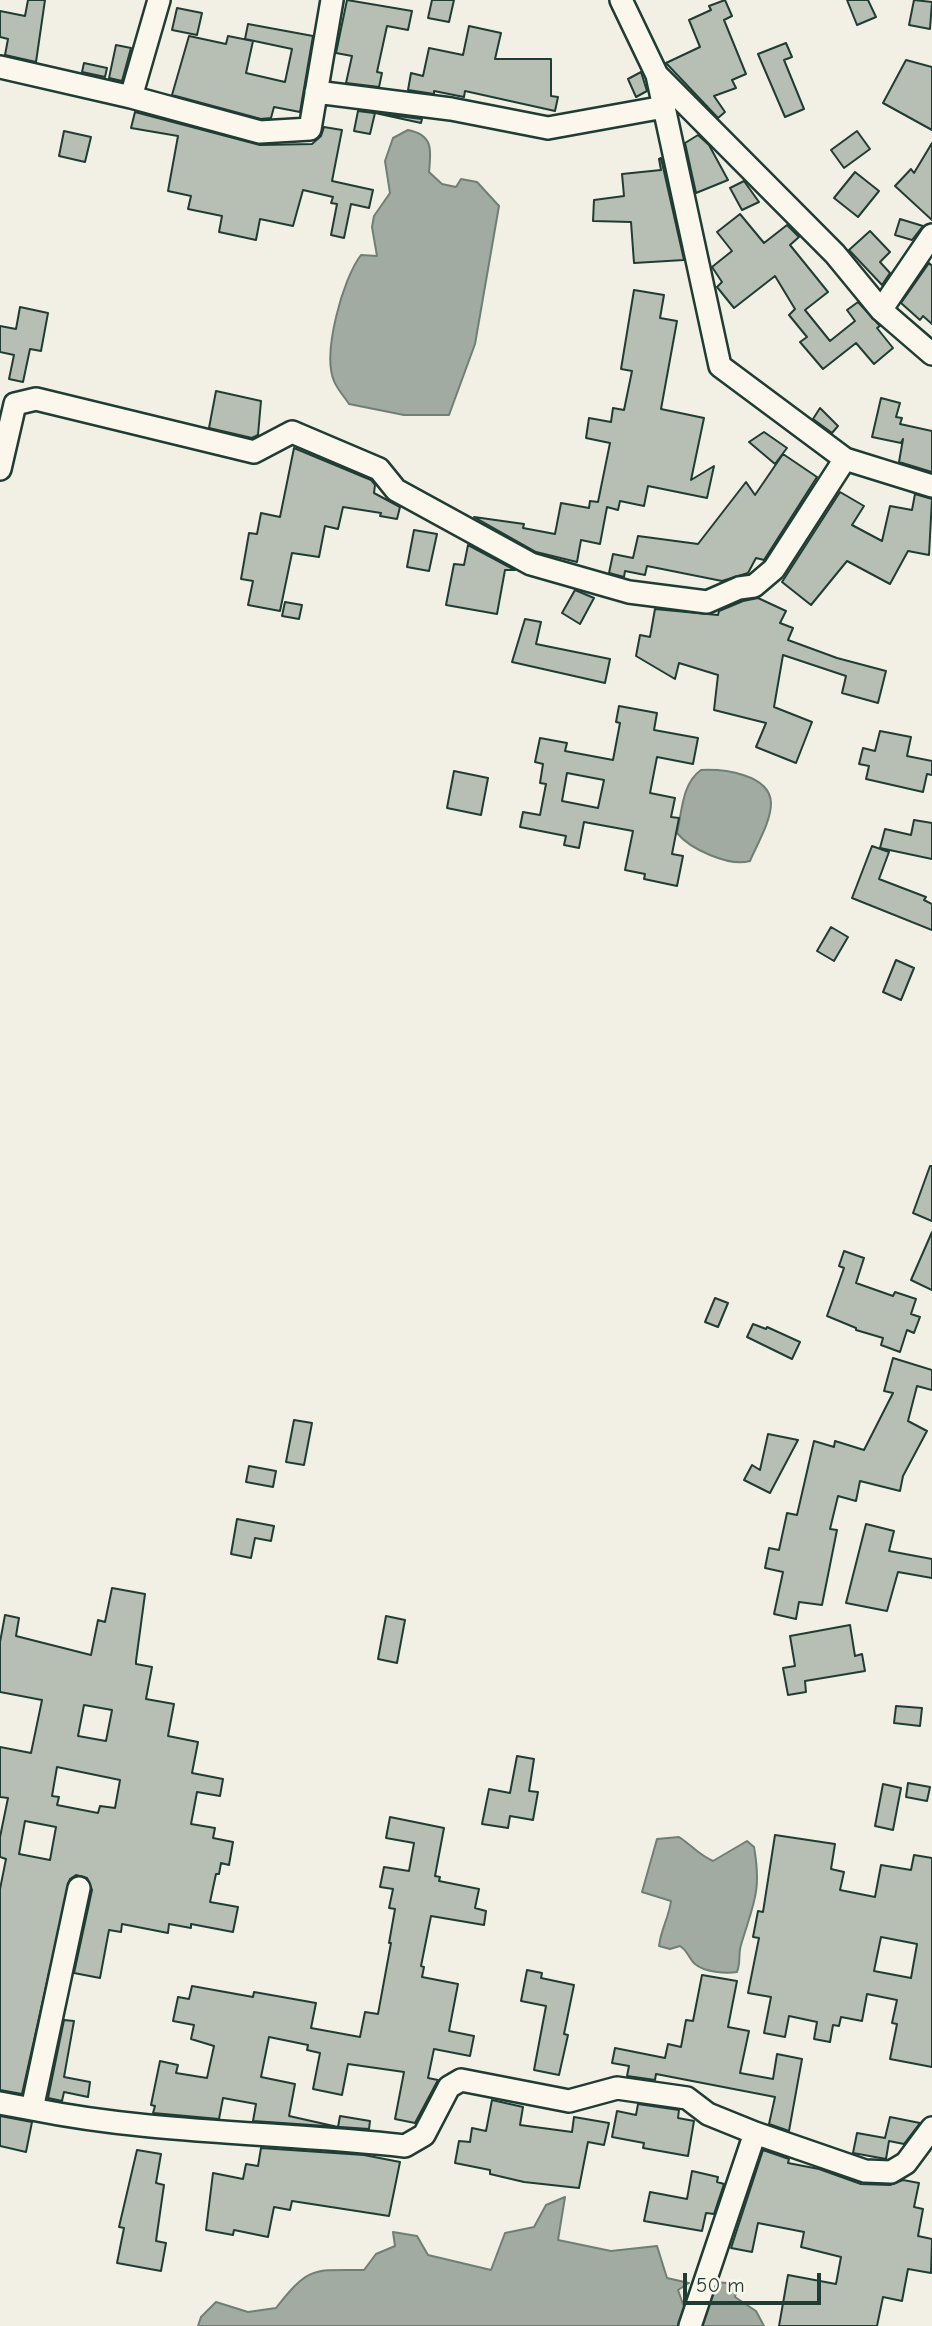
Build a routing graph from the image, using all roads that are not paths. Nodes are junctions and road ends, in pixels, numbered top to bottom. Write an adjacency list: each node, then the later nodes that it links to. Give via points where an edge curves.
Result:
1 (159, 0): 7 (street)
2 (332, 0): 6 (street)
3 (621, 0): 5 (street)
4 (0, 67): 7 (street)
5 (657, 75): 8 (street); 10 (street, via 835,254)
6 (316, 92): 7 (street, via 310,129 260,132); 8 (street, via 451,109 548,128)
7 (131, 97)
8 (664, 107): 12 (street, via 720,366)
9 (932, 235): 10 (street)
10 (881, 310): 11 (street)
11 (932, 354)
12 (845, 459): 13 (street, via 774,569 754,586 707,602 629,592 531,564 396,490 379,469 292,432 254,452 36,399 16,404); 14 (street)
13 (0, 470)
14 (932, 486)
15 (79, 1888): 17 (street)
16 (0, 2103): 17 (street)
17 (32, 2109): 19 (street, via 180,2131 241,2131 405,2146 424,2134 449,2087 461,2080 569,2101 617,2088 673,2095)
18 (932, 2129): 19 (street, via 906,2163 891,2172 866,2171)
19 (755, 2133): 20 (street)
20 (690, 2326)

